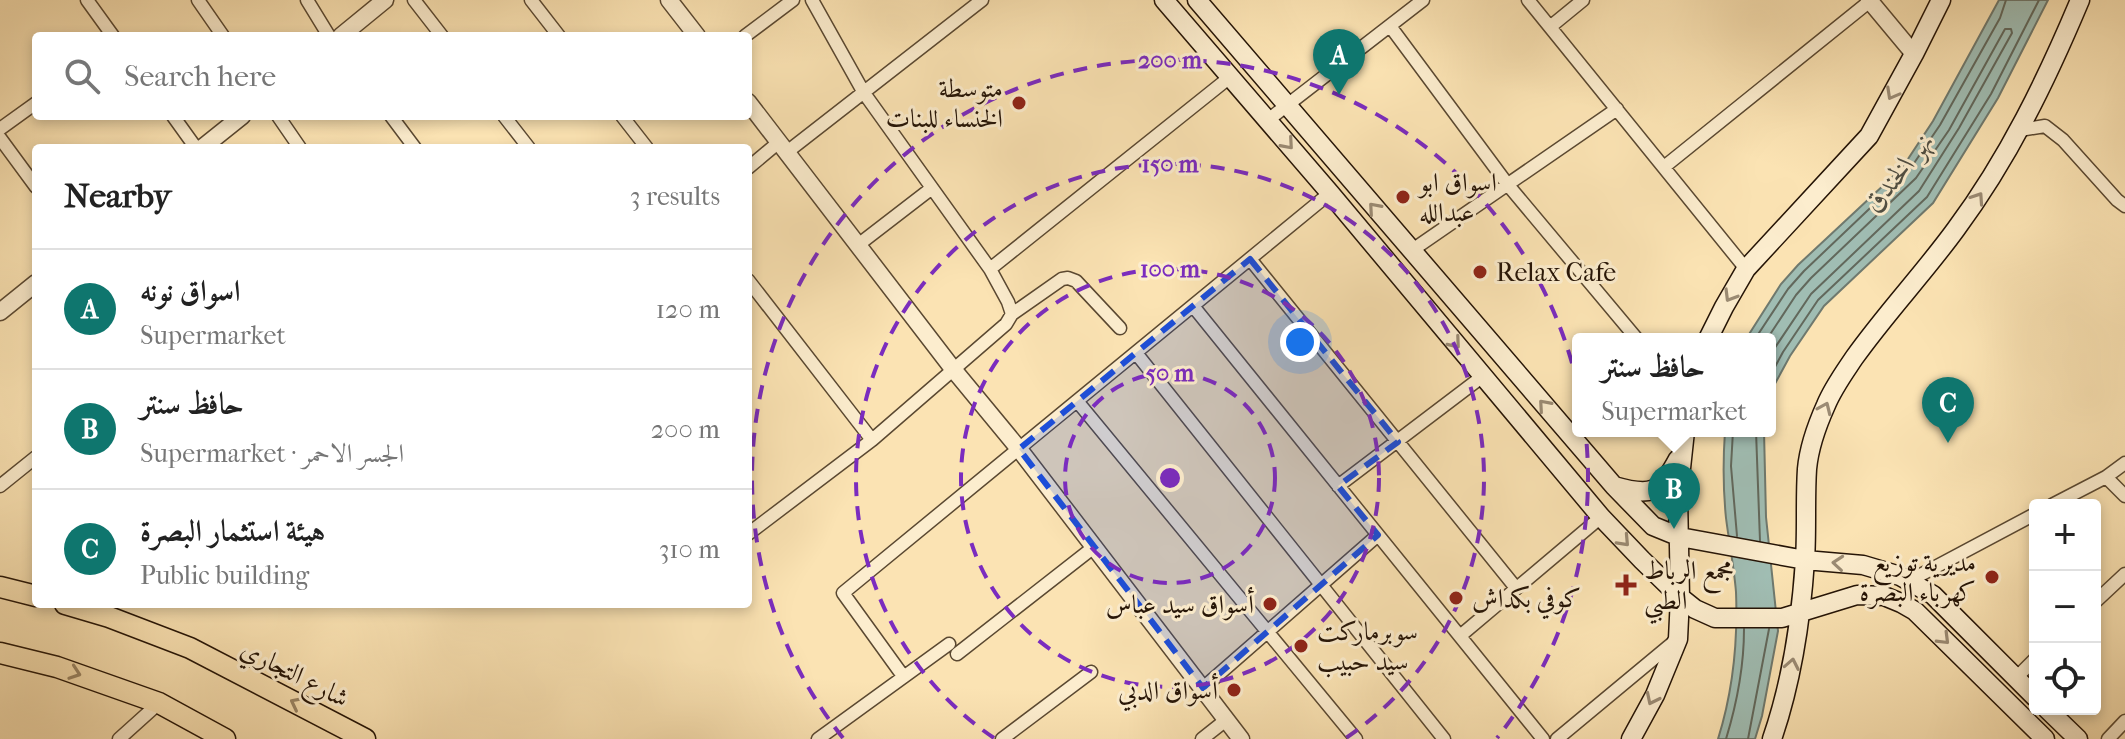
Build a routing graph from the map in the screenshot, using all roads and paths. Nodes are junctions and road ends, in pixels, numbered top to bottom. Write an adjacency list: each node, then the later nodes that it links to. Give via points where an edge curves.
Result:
1 (87, 0): 21 (street)
2 (198, 0): 22 (street)
3 (307, 0): 23 (street)
4 (385, 0): 24 (street)
5 (414, 0): 25 (street)
6 (531, 0): 26 (street)
7 (669, 0): 27 (street)
8 (793, 0): 28 (street)
9 (812, 0): 31 (street)
10 (982, 0): 31 (street)
11 (1164, 0): 30 (main road)
12 (1197, 0): 32 (main road)
13 (1528, 0): 20 (street)
14 (1583, 0): 20 (street)
15 (1870, 0): 29 (street); 54 (street)
16 (1941, 0): 29 (main road)
17 (2080, 0): 44 (main road)
18 (1416, 2): 19 (street)
19 (1390, 26): 32 (street); 56 (street)
20 (1550, 27): 35 (street)
21 (110, 32)
22 (220, 32)
23 (327, 32)
24 (346, 32)
25 (439, 32)
26 (556, 32)
27 (694, 32)
28 (750, 32)
29 (1914, 54): 64 (main road, one-way to 64, via 1869,136)
30 (1230, 77): 42 (main road); 63 (street)
31 (864, 93): 52 (street); 57 (street)
32 (1285, 105): 42 (street); 61 (main road, one-way to 32)
33 (32, 106): 43 (street)
34 (752, 107): 52 (street)
35 (1617, 109): 54 (street); 56 (street)
36 (176, 120): 45 (street)
37 (237, 120): 46 (street)
38 (281, 120): 47 (street)
39 (394, 120): 48 (street)
40 (507, 120): 49 (street)
41 (625, 120): 50 (street)
42 (1268, 120): 58 (main road, one-way to 58)
43 (0, 129)
44 (2020, 130): 59 (street, via 2045,126); 95 (main road, one-way to 44, via 1807,467 1828,400 1868,338 1956,230)
45 (193, 144)
46 (207, 144)
47 (297, 144)
48 (412, 144)
49 (526, 144)
50 (644, 144)
51 (2, 145): 55 (street)
52 (783, 147): 53 (street); 60 (street)
53 (752, 166)
54 (1664, 167): 64 (street)
55 (32, 182)
56 (1508, 185): 61 (street); 71 (street)
57 (932, 188): 60 (street); 63 (street)
58 (1330, 193): 62 (street); 75 (main road, one-way to 75)
59 (2125, 206)
60 (858, 245): 74 (street)
61 (1411, 251): 86 (main road, one-way to 61)
62 (1250, 259): 67 (street); 79 (street)
63 (990, 269): 69 (street)
64 (1746, 269): 72 (main road, one-way to 72)
65 (752, 285): 77 (street)
66 (32, 286): 68 (street)
67 (1193, 306): 73 (street); 85 (street)
68 (0, 312)
69 (1012, 314): 70 (street, via 1068,278); 74 (street)
70 (1120, 328)
71 (1632, 333)
72 (1711, 333)
73 (1136, 353): 76 (street); 98 (street)
74 (953, 369): 77 (street); 80 (street)
75 (1483, 376): 79 (street); 89 (main road)
76 (1077, 401): 80 (street); 106 (street)
77 (872, 440): 91 (street)
78 (1684, 440): 86 (main road, via 1663,485 1647,491); 93 (main road)
79 (1398, 442): 85 (street); 100 (street)
80 (1019, 449): 94 (street); 112 (street, via 843,593)
81 (32, 460): 84 (street)
82 (2125, 463): 83 (street)
83 (2106, 477): 87 (street); 88 (street)
84 (0, 486)
85 (1338, 486): 92 (street)
86 (1614, 486): 93 (main road, via 1653,526)
87 (2125, 496)
88 (2064, 499)
89 (1601, 517): 100 (street); 103 (main road, one-way to 103)
90 (2029, 517): 97 (street)
91 (752, 531)
92 (1378, 535): 98 (street); 107 (street)
93 (1680, 537): 95 (main road); 103 (main road)
94 (1094, 547): 112 (street, via 953,649); 114 (street)
95 (1805, 560): 97 (main road, one-way to 95, via 1863,565); 105 (main road)
96 (2125, 574): 102 (street)
97 (1909, 581): 113 (main road, via 1933,595)
98 (1321, 585): 106 (street); 130 (street)
99 (0, 587): 101 (main road)
100 (1516, 588): 107 (street)
101 (32, 595)
102 (2101, 596)
103 (1680, 597): 105 (main road, via 1715,618); 108 (main road)
104 (79, 608): 124 (main road, شارع التجاري, one-way to 104, via 190,648)
105 (1791, 616): 121 (main road, one-way to 121, via 1857,595 1901,603 1915,611); 134 (main road, one-way to 105, via 1787,690)
106 (1267, 632): 114 (street); 129 (street)
107 (1460, 636): 131 (street)
108 (1678, 639): 132 (street); 133 (main road, one-way to 133)
109 (0, 653): 116 (main road, one-way to 116)
110 (2029, 665): 113 (street)
111 (1091, 672): 126 (street)
112 (903, 676): 125 (street)
113 (2016, 678): 115 (main road)
114 (1203, 688): 119 (street)
115 (2029, 691)
116 (159, 703): 122 (street); 123 (main road)
117 (2043, 715): 121 (main road)
118 (2052, 715): 135 (main road)
119 (1226, 720): 127 (street); 128 (street)
120 (2125, 721): 136 (street)
121 (2034, 733)
122 (119, 739)
123 (225, 739)
124 (365, 739)
125 (818, 739)
126 (1002, 739)
127 (1202, 739)
128 (1241, 739)
129 (1356, 739)
130 (1444, 739)
131 (1543, 739)
132 (1557, 739)
133 (1631, 739)
134 (1772, 739)
135 (2078, 739)
136 (2108, 739)

